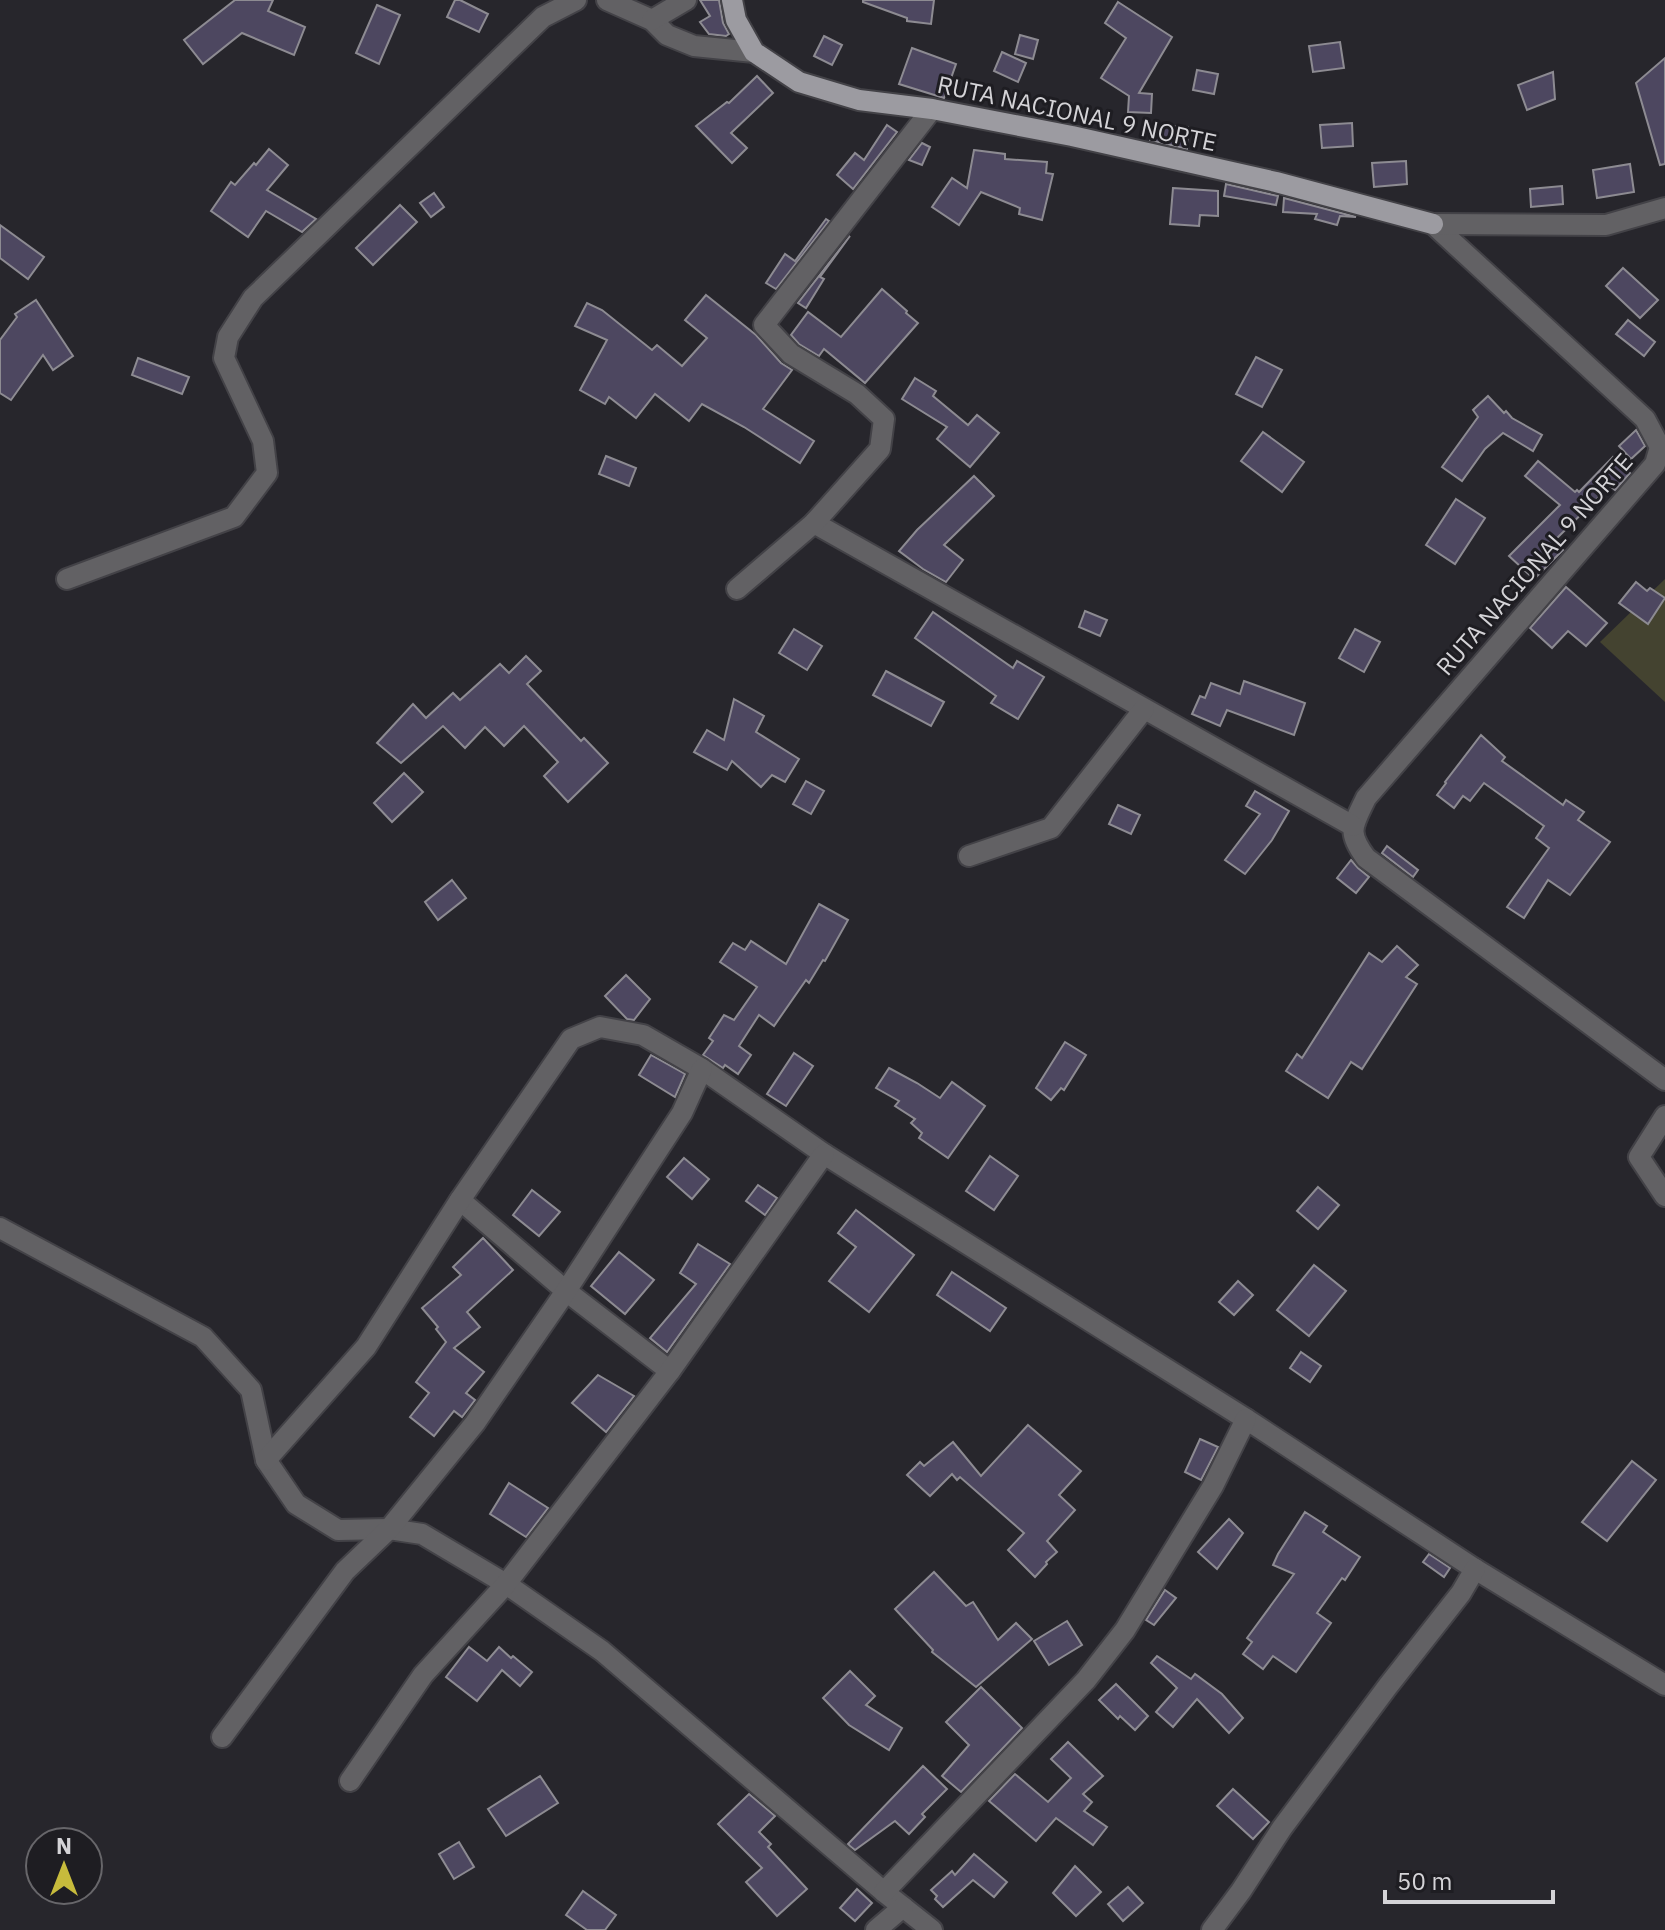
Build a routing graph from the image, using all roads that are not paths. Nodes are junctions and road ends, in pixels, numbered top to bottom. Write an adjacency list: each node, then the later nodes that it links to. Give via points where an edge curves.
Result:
1 (576, 0): 13 (street, via 543,17 253,298 228,337 224,358 263,441 267,473 234,517)
2 (607, 0): 5 (street)
3 (686, 0): 5 (street)
4 (732, 0): 6 (main road, RUTA NACIONAL 9 NORTE, via 736,20)
5 (652, 20): 6 (street, via 667,35 694,46)
6 (754, 52): 7 (main road, RUTA NACIONAL 9 NORTE, via 799,82 859,100)
7 (932, 109): 9 (main road, RUTA NACIONAL 9 NORTE, via 1276,182); 12 (street, via 764,325 791,354 857,394 884,419 880,449)
8 (1665, 208): 9 (street, via 1606,225)
9 (1433, 224): 10 (street, RUTA NACIONAL 9 NORTE)
10 (1645, 419): 11 (street); 16 (street, RUTA NACIONAL 9 NORTE, via 1660,447 1655,464 1366,798)
11 (1665, 429)
12 (814, 523): 14 (street); 15 (street)
13 (67, 579)
14 (737, 589)
15 (1144, 709): 16 (street); 17 (street, via 1051,828)
16 (1353, 826): 19 (street, via 1355,843 1366,858)
17 (969, 856)
18 (702, 1069): 21 (street); 23 (street, via 643,1035 600,1027 571,1039); 25 (street, via 682,1113)
19 (1665, 1080)
20 (1665, 1116): 22 (street, via 1639,1157)
21 (824, 1154): 26 (street); 27 (street)
22 (1665, 1196)
23 (460, 1200): 25 (street); 28 (street, via 366,1347)
24 (0, 1228): 28 (street, via 203,1337 251,1390)
25 (566, 1291): 26 (street); 29 (street, via 475,1423)
26 (670, 1371): 31 (street)
27 (1246, 1419): 30 (street); 35 (street, via 1213,1486 1125,1630 1086,1680)
28 (266, 1460): 29 (street, via 296,1504 338,1530)
29 (389, 1529): 31 (street, via 422,1534); 33 (street, via 345,1571)
30 (1475, 1569): 32 (street); 39 (street)
31 (506, 1584): 34 (street, via 423,1675); 35 (street, via 602,1651)
32 (1665, 1685)
33 (222, 1737)
34 (350, 1781)
35 (884, 1892): 36 (street)
36 (903, 1907): 37 (street); 38 (street)
37 (876, 1930)
38 (932, 1930)
39 (1212, 1930)

